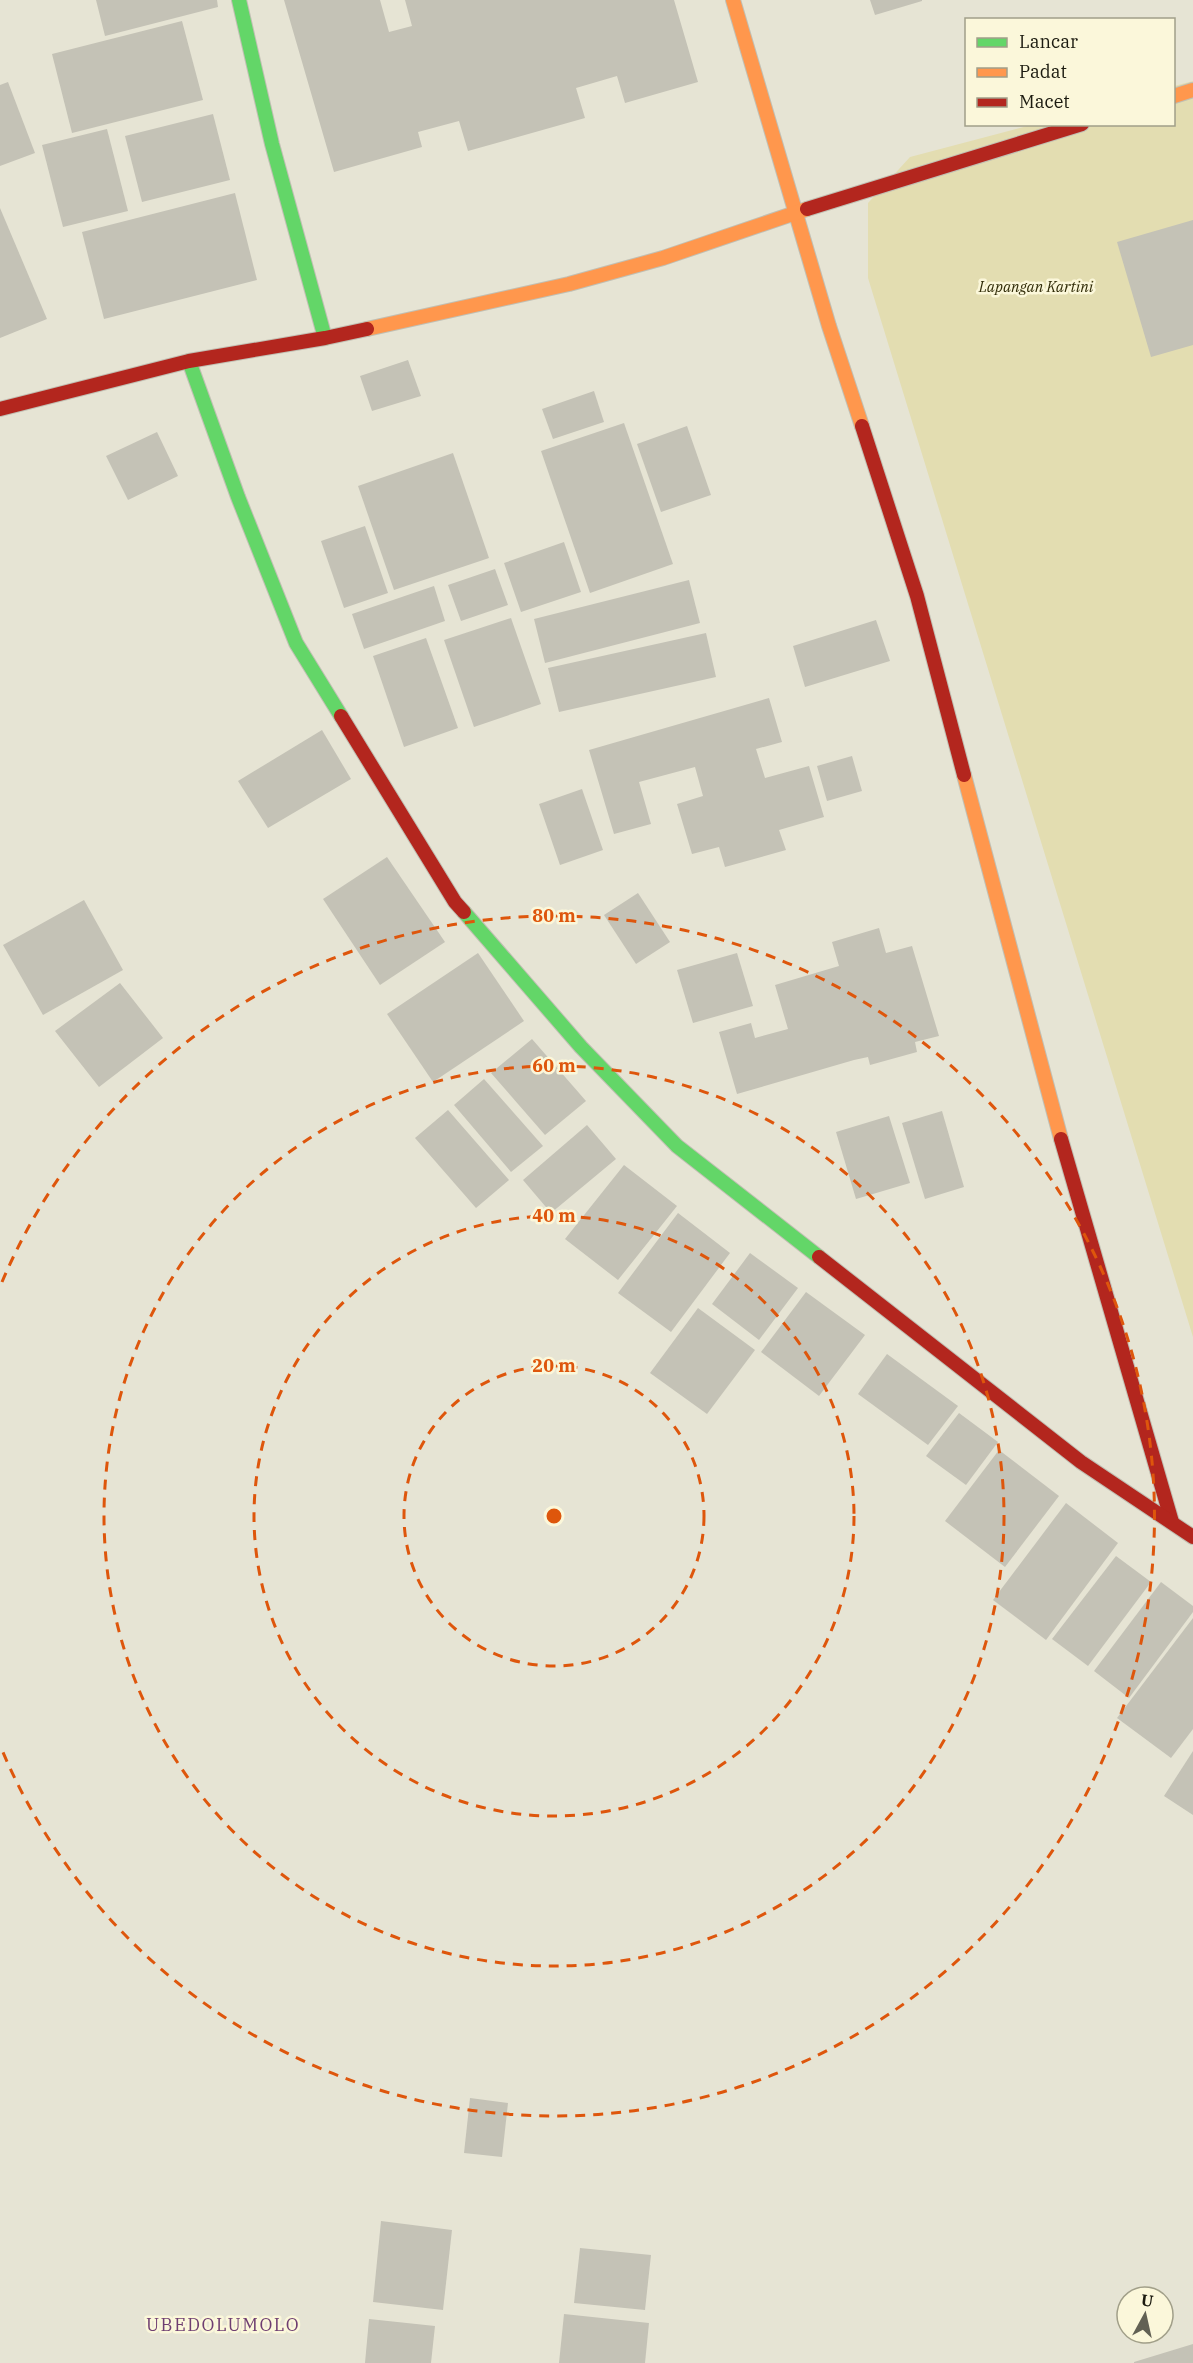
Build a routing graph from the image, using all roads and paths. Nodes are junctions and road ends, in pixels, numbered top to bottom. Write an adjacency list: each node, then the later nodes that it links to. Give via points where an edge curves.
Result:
1 (239, 0): 7 (street, via 272,144)
2 (733, 0): 6 (street)
3 (1193, 90): 4 (street)
4 (1175, 95)
5 (1076, 126): 6 (street)
6 (796, 212): 7 (street, via 663,258 569,284); 10 (street, via 917,596 1047,1093)
7 (324, 338): 8 (street)
8 (189, 362): 9 (street); 10 (street, via 296,643 455,902 581,1047 677,1146 1081,1462)
9 (0, 409)
10 (1172, 1522): 11 (street)
11 (1193, 1537)

